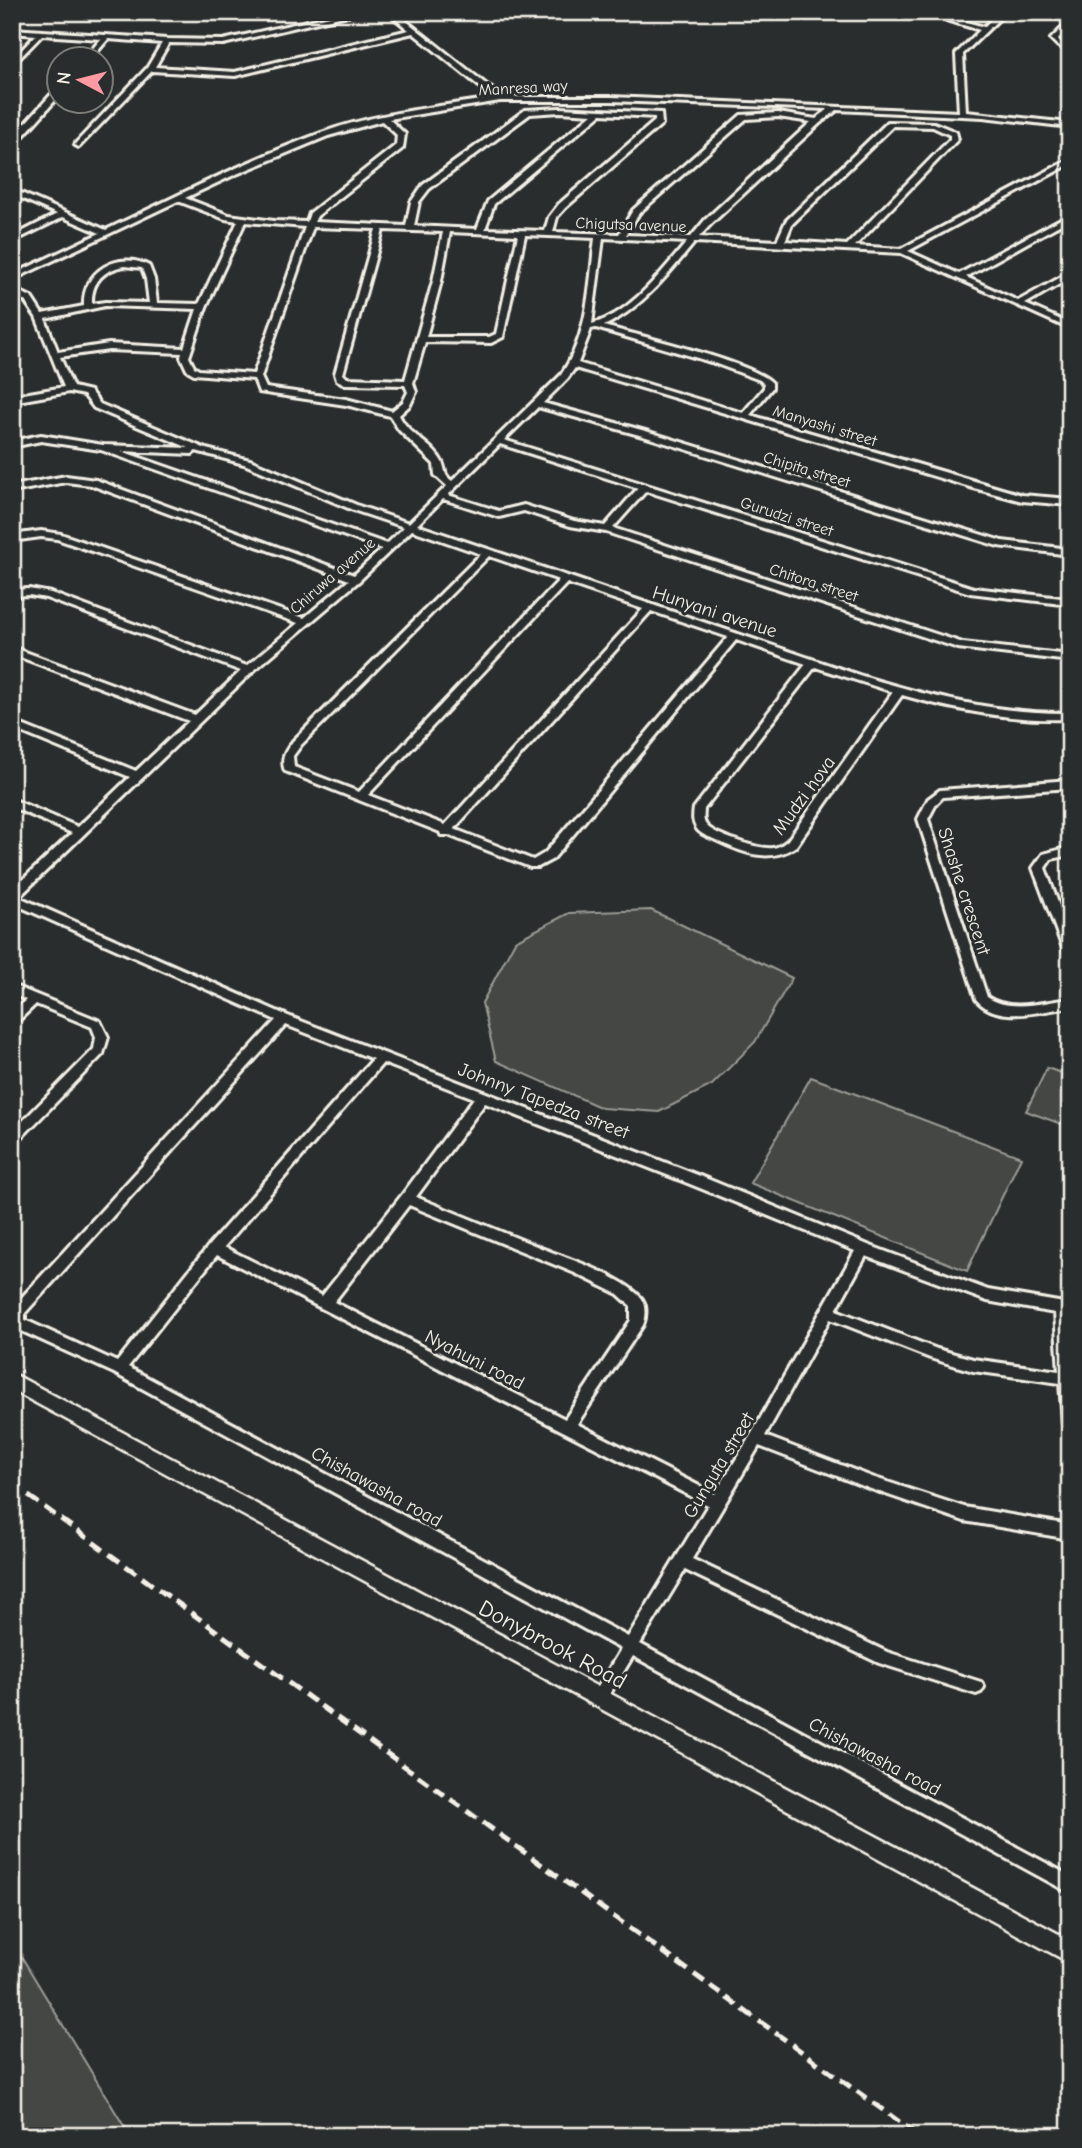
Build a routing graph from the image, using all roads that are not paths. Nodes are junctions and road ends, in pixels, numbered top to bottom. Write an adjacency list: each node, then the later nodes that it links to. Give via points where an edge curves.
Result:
1 (190, 12): 2 (street)
2 (226, 12)
3 (358, 12): 7 (street)
4 (390, 12): 11 (street)
5 (922, 12): 9 (street)
6 (1003, 12): 9 (street)
7 (328, 15): 14 (street, via 223,42)
8 (1070, 22): 16 (street, via 1054,39)
9 (984, 29): 23 (street, via 958,58)
10 (12, 31): 12 (street)
11 (413, 31): 18 (street, via 235,74); 19 (street)
12 (40, 35): 13 (street); 17 (street)
13 (105, 38): 14 (street); 15 (street)
14 (167, 41): 18 (street)
15 (98, 46)
16 (1070, 48)
17 (13, 62)
18 (150, 69): 28 (street)
19 (500, 99): 21 (street, Manresa way); 24 (street, Manresa way)
20 (46, 105): 27 (street)
21 (835, 108): 23 (street, Manresa way); 25 (street)
22 (599, 112): 37 (street, via 524,113 426,187 415,202); 39 (street, via 491,203); 42 (street, via 653,113 659,118 562,206)
23 (963, 114): 26 (street, Manresa way)
24 (383, 118): 31 (street, Manresa way, via 290,148); 35 (street, via 401,134 400,146 316,211)
25 (817, 121): 44 (street, via 778,115 744,117 636,212); 46 (street, via 708,222)
26 (1070, 125)
27 (13, 142)
28 (79, 145)
29 (1070, 161): 49 (street)
30 (13, 192): 32 (street)
31 (177, 198): 34 (street, Chigutsa avenue); 40 (street, Manresa way)
32 (64, 214): 40 (street); 45 (street)
33 (1070, 216): 51 (street)
34 (242, 220): 35 (street, Chigutsa avenue); 57 (street)
35 (308, 225): 36 (street, Chigutsa avenue); 66 (street)
36 (380, 228): 37 (street, Chigutsa avenue); 67 (street, via 339,374 345,381)
37 (409, 229): 38 (street, Chigutsa avenue)
38 (447, 230): 39 (street, Chigutsa avenue); 62 (street)
39 (480, 232): 41 (street, Chigutsa avenue)
40 (106, 233): 52 (street, Manresa way)
41 (522, 233): 42 (street, Chigutsa avenue); 62 (street, via 500,335 491,340)
42 (548, 234): 43 (street, Chigutsa avenue)
43 (599, 237): 44 (street, Chigutsa avenue); 61 (street, Chiruwa avenue)
44 (621, 237): 46 (street, Chigutsa avenue)
45 (12, 240)
46 (695, 241): 47 (street, Chigutsa avenue); 59 (street, via 650,288)
47 (780, 243): 48 (street, Chigutsa avenue); 48 (street, via 789,223 893,123 934,125 954,135)
48 (850, 246): 49 (street, Chigutsa avenue)
49 (902, 251): 51 (street, Chigutsa avenue)
50 (1070, 274): 54 (street)
51 (961, 276): 54 (street, Chigutsa avenue)
52 (12, 278)
53 (12, 290): 58 (street, via 29,299)
54 (1020, 303): 60 (street, Chigutsa avenue)
55 (153, 305): 56 (street); 56 (street, via 145,266 123,262 90,283 85,294); 57 (street)
56 (88, 306): 58 (street)
57 (202, 307): 63 (street)
58 (40, 317): 64 (street)
59 (599, 327): 61 (street); 72 (street, via 763,378 768,388)
60 (1070, 327)
61 (586, 328): 65 (street, Chiruwa avenue)
62 (422, 339): 67 (street)
63 (186, 351): 64 (street, via 102,348); 66 (street, via 187,363 197,372)
64 (54, 355): 68 (street)
65 (574, 365): 70 (street, Chiruwa avenue); 72 (street, Manyashi street)
66 (257, 377): 71 (street, via 261,390)
67 (409, 383): 71 (street, via 412,392 407,403)
68 (69, 388): 69 (street); 76 (street, via 87,393 97,406)
69 (12, 399)
70 (538, 404): 73 (street, Chiruwa avenue); 86 (street, Chipita street, via 1001,544)
71 (394, 414): 77 (street, via 408,435 432,454 441,479)
72 (746, 415): 81 (street, Manyashi street, via 1005,494)
73 (498, 441): 77 (street, Chiruwa avenue); 78 (street, Gurudzi street)
74 (12, 444): 75 (street, via 41,438)
75 (103, 448): 76 (street); 85 (street)
76 (203, 452): 82 (street, Hunyani avenue, via 247,463)
77 (453, 486): 80 (street, Chiruwa avenue)
78 (644, 487): 83 (street); 91 (street, Gurudzi street, via 973,591)
79 (12, 489): 88 (street, via 66,478 93,482)
80 (443, 496): 82 (street, Chiruwa avenue); 83 (street, Chitora street, via 499,514 524,508)
81 (1070, 502)
82 (412, 526): 85 (street, Chiruwa avenue); 87 (street, Hunyani avenue)
83 (607, 529): 96 (street, Chitora street, via 962,646)
84 (12, 538): 93 (street, via 58,536)
85 (389, 548): 88 (street, Chiruwa avenue)
86 (1070, 552)
87 (486, 553): 89 (street, Hunyani avenue); 105 (street, via 288,756 289,769)
88 (356, 579): 93 (street, Chiruwa avenue)
89 (565, 579): 92 (street, Hunyani avenue); 105 (street)
90 (12, 593): 98 (street, via 48,596)
91 (1070, 602)
92 (649, 608): 94 (street, Hunyani avenue); 108 (street)
93 (303, 621): 98 (street, Chiruwa avenue)
94 (734, 636): 97 (street, Hunyani avenue); 108 (street, via 549,856 531,864)
95 (12, 650): 101 (street)
96 (1070, 658)
97 (813, 662): 99 (street, Hunyani avenue); 99 (street, Mudzi hova, via 699,808 703,830 765,854 782,852)
98 (248, 670): 101 (street, Chiruwa avenue)
99 (900, 690): 100 (street, Hunyani avenue, via 994,714)
100 (1070, 716)
101 (197, 720): 103 (street, Chiruwa avenue)
102 (12, 724): 103 (street)
103 (138, 776): 107 (street, Chiruwa avenue)
104 (1070, 784): 114 (street, Shashe crescent, via 940,794 923,819 982,999 1005,1010)
105 (360, 797): 108 (street)
106 (12, 803): 107 (street)
107 (81, 832): 110 (street, Chiruwa avenue)
108 (445, 832)
109 (1070, 851): 111 (street, via 1053,853 1039,868)
110 (12, 897): 115 (street, Johnny Tapedza street)
111 (1070, 951)
112 (12, 989): 113 (street)
113 (34, 999): 116 (street); 119 (street, via 96,1024 103,1039 99,1051)
114 (1070, 1003)
115 (284, 1019): 117 (street, Johnny Tapedza street); 126 (street, Chishawasha road)
116 (12, 1020)
117 (381, 1057): 118 (street, Johnny Tapedza street); 121 (street)
118 (482, 1097): 120 (street); 122 (street, Johnny Tapedza street)
119 (12, 1140)
120 (407, 1199): 123 (street); 131 (street, via 580,1269 635,1300 638,1321)
121 (215, 1248): 123 (street, Nyahuni road); 127 (street)
122 (863, 1249): 124 (street, Johnny Tapedza street, via 988,1295); 125 (street, Gunguta street)
123 (324, 1304): 131 (street, Nyahuni road)
124 (1066, 1311): 128 (street)
125 (829, 1313): 128 (street, via 973,1365); 132 (street, Gunguta street)
126 (15, 1315): 127 (street, Chishawasha road, via 20,1324)
127 (118, 1370): 136 (street, Chishawasha road)
128 (1066, 1378): 130 (street)
129 (12, 1381): 138 (street, Donybrook Road)
130 (1070, 1423)
131 (567, 1427): 133 (street, Nyahuni road)
132 (756, 1439): 133 (street, Gunguta street); 134 (street, via 964,1514)
133 (718, 1503): 135 (street, Gunguta street)
134 (1070, 1532)
135 (683, 1562): 136 (street, Gunguta street); 137 (street, via 901,1665)
136 (629, 1648): 138 (street, Gunguta street); 139 (street, Chishawasha road)
137 (976, 1687)
138 (600, 1697): 140 (street, Donybrook Road)
139 (1070, 1885)
140 (1070, 1952)

